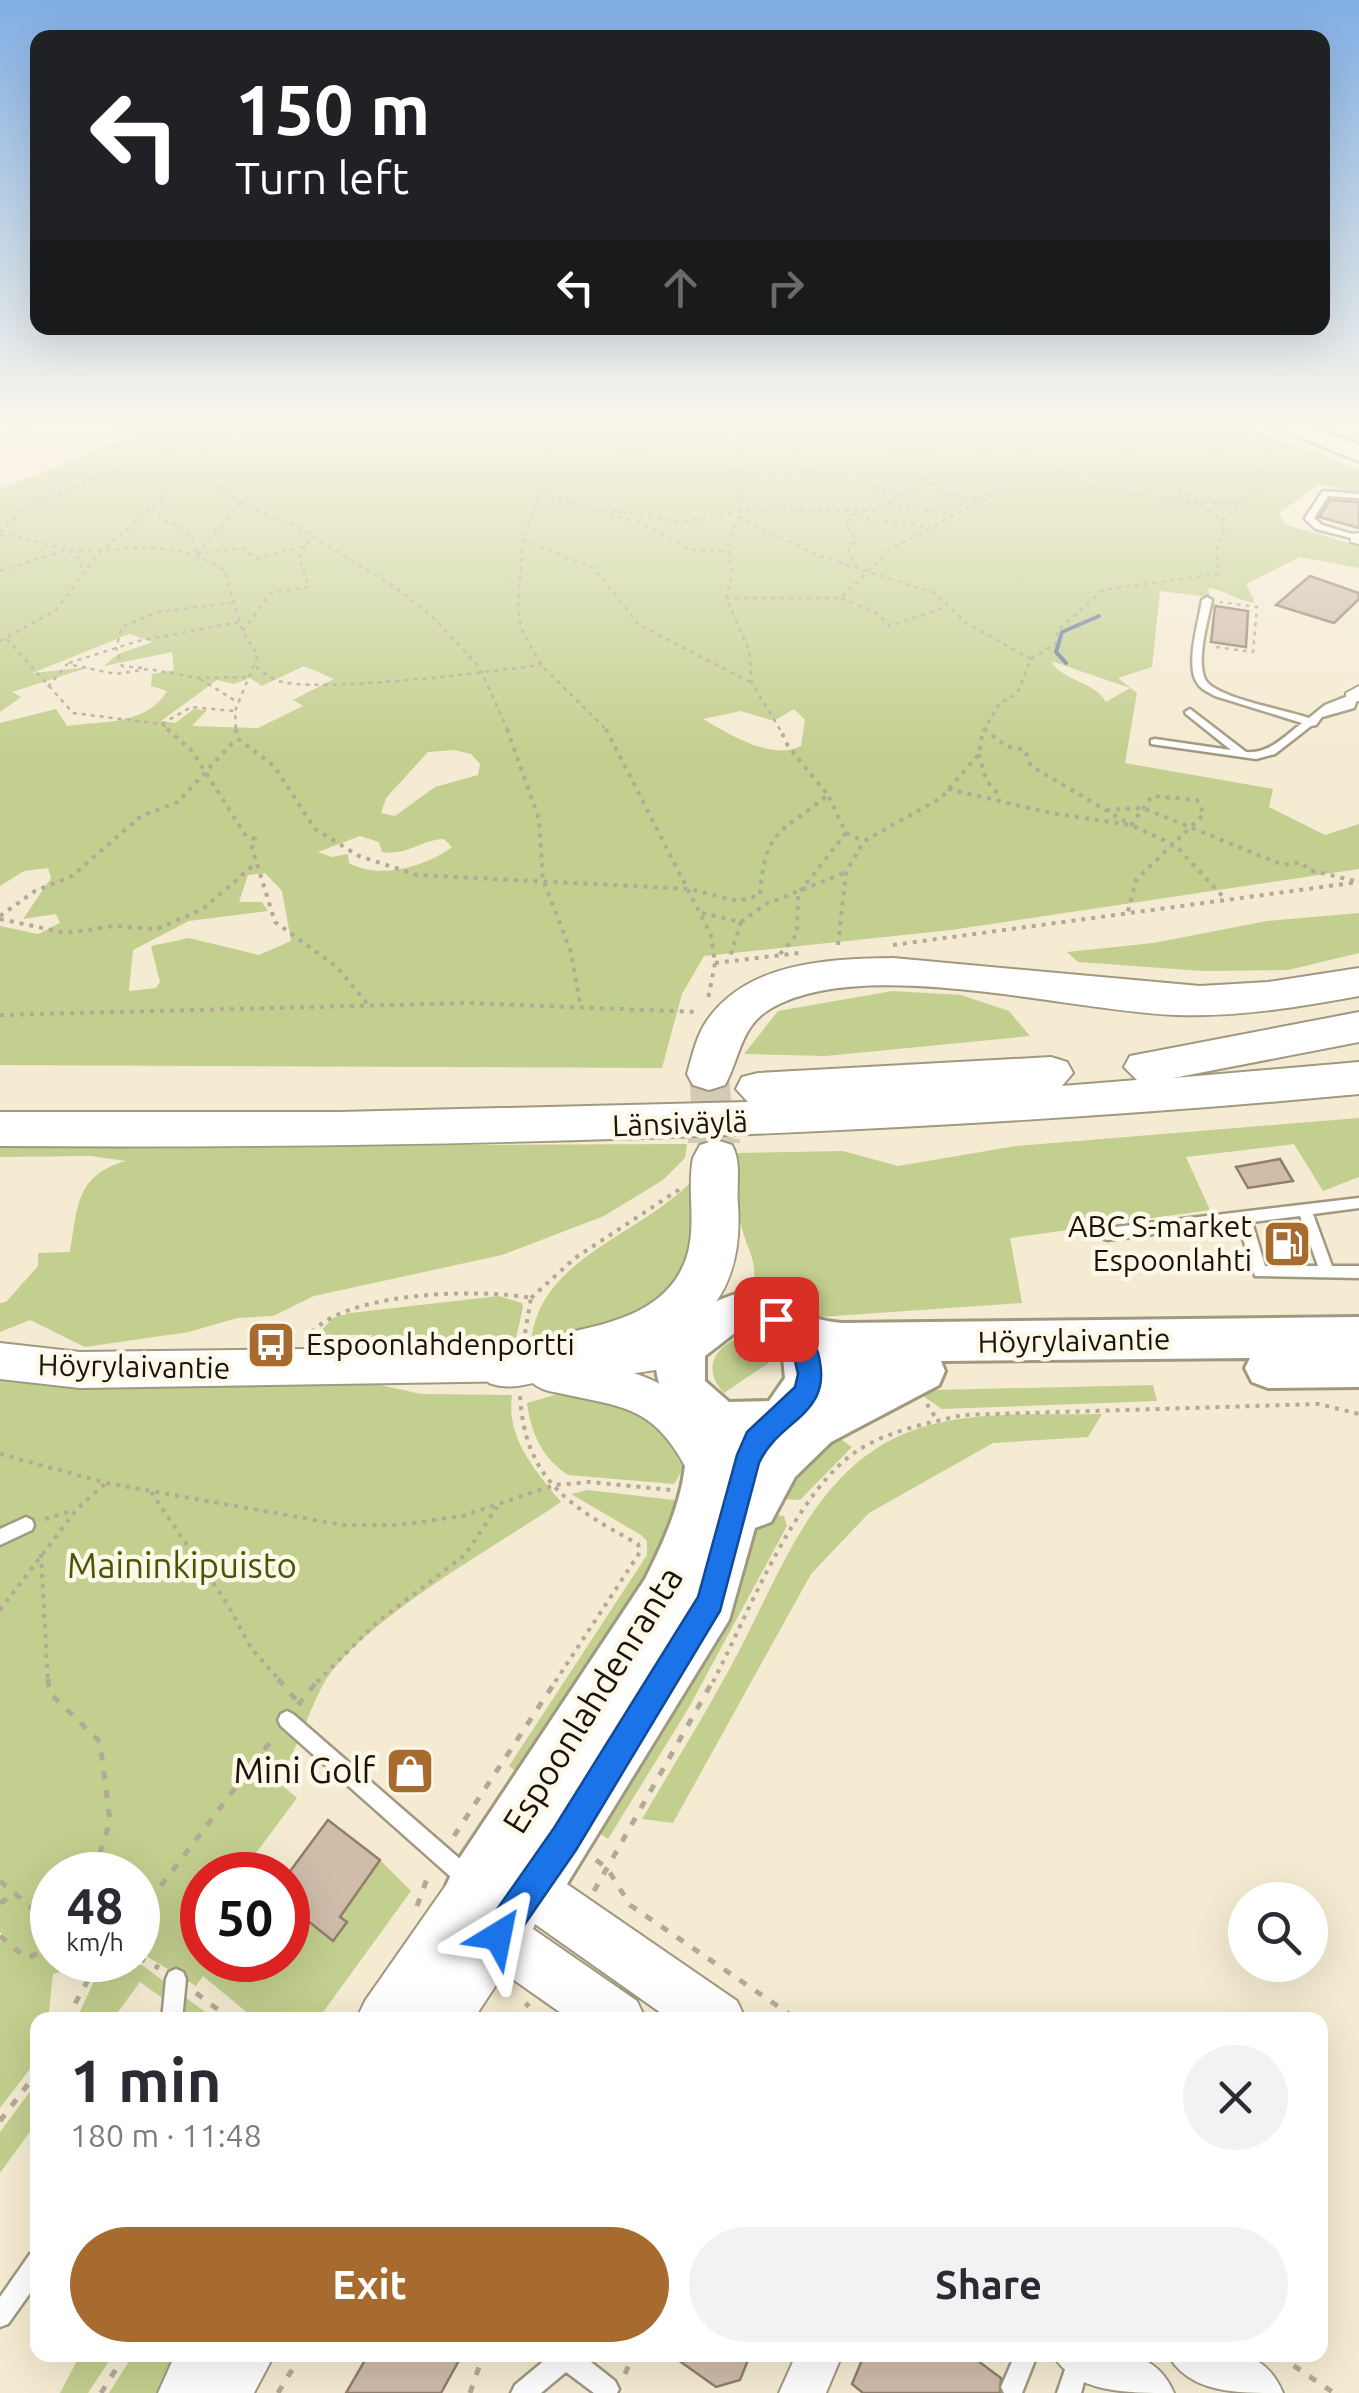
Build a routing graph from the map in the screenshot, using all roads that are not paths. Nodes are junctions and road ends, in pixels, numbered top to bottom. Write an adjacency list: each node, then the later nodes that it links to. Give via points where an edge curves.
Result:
1 (1333, 531): 2 (lane)
2 (1358, 538)
3 (1207, 600): 6 (lane, via 1200,672 1208,689)
4 (1356, 694): 6 (lane, via 1346,708)
5 (1190, 712): 8 (lane)
6 (1312, 723): 8 (lane, via 1271,752)
7 (1155, 742): 8 (lane)
8 (1242, 755)
9 (1359, 982): 13 (highway, via 1201,1000 876,972 815,976 774,989 742,1009 720,1035)
10 (1359, 1026): 12 (highway)
11 (1359, 1046): 12 (highway, Länsiväylä)
12 (1146, 1068): 15 (highway, Länsiväylä, via 456,1099)
13 (710, 1074)
14 (1359, 1078): 16 (highway, Länsiväylä, via 906,1115 677,1124)
15 (0, 1098)
16 (0, 1129)
17 (1359, 1203): 18 (lane)
18 (1304, 1211): 19 (lane); 21 (lane)
19 (1242, 1216): 20 (lane); 21 (lane, via 1260,1272)
20 (1107, 1234)
21 (1327, 1272): 22 (lane)
22 (1359, 1272)
23 (704, 1326): 24 (main road, via 756,1314); 28 (main road, Höyrylaivantie, via 661,1353); 28 (highway, via 735,1293 739,1268 705,1162 714,1245 692,1301 654,1330 601,1349 548,1353); 30 (main road, via 684,1348 680,1374)
24 (792, 1330): 25 (main road, Höyrylaivantie, via 842,1343); 31 (main road, via 810,1358)
25 (1359, 1337)
26 (0, 1362): 28 (main road, Höyrylaivantie, via 98,1370)
27 (1359, 1367): 29 (main road, Höyrylaivantie)
28 (524, 1370): 30 (main road, Höyrylaivantie, via 624,1375 665,1385); 32 (main road, via 648,1394 680,1419)
29 (943, 1370): 31 (main road, Höyrylaivantie, via 832,1376); 35 (main road, Höyrylaivantie, via 853,1402 786,1451 759,1490 732,1566)
30 (696, 1405): 31 (main road, via 736,1425); 32 (main road, Espoonlahdenranta, via 710,1436)
31 (791, 1406): 35 (main road, Espoonlahdenranta, via 756,1440 746,1463)
32 (697, 1480): 37 (main road, Espoonlahdenranta, via 698,1517 663,1596)
33 (26, 1526): 34 (lane)
34 (0, 1537)
35 (710, 1602): 38 (main road, Espoonlahdenranta)
36 (287, 1720): 37 (lane)
37 (459, 1870): 38 (main road); 39 (main road); 42 (main road, Espoonlahdenranta)
38 (530, 1889): 39 (main road, Espoonlahdenranta); 45 (main road)
39 (498, 1936): 43 (main road, Espoonlahdenranta); 44 (main road)
40 (176, 1979): 41 (lane)
41 (173, 2012)
42 (388, 2012)
43 (446, 2012)
44 (607, 2012)
45 (705, 2012)
46 (30, 2273): 47 (lane)
47 (0, 2316)
48 (205, 2362): 59 (main road)
49 (239, 2362): 60 (main road)
50 (560, 2362): 61 (lane)
51 (572, 2362): 58 (lane)
52 (815, 2362): 62 (street)
53 (1023, 2362): 57 (lane)
54 (1079, 2362): 63 (lane)
55 (1093, 2362): 64 (main road)
56 (1209, 2362): 65 (main road)
57 (1014, 2387)
58 (607, 2389)
59 (190, 2393)
60 (217, 2393)
61 (523, 2393)
62 (802, 2393)
63 (1068, 2393)
64 (1142, 2393)
65 (1251, 2393)

